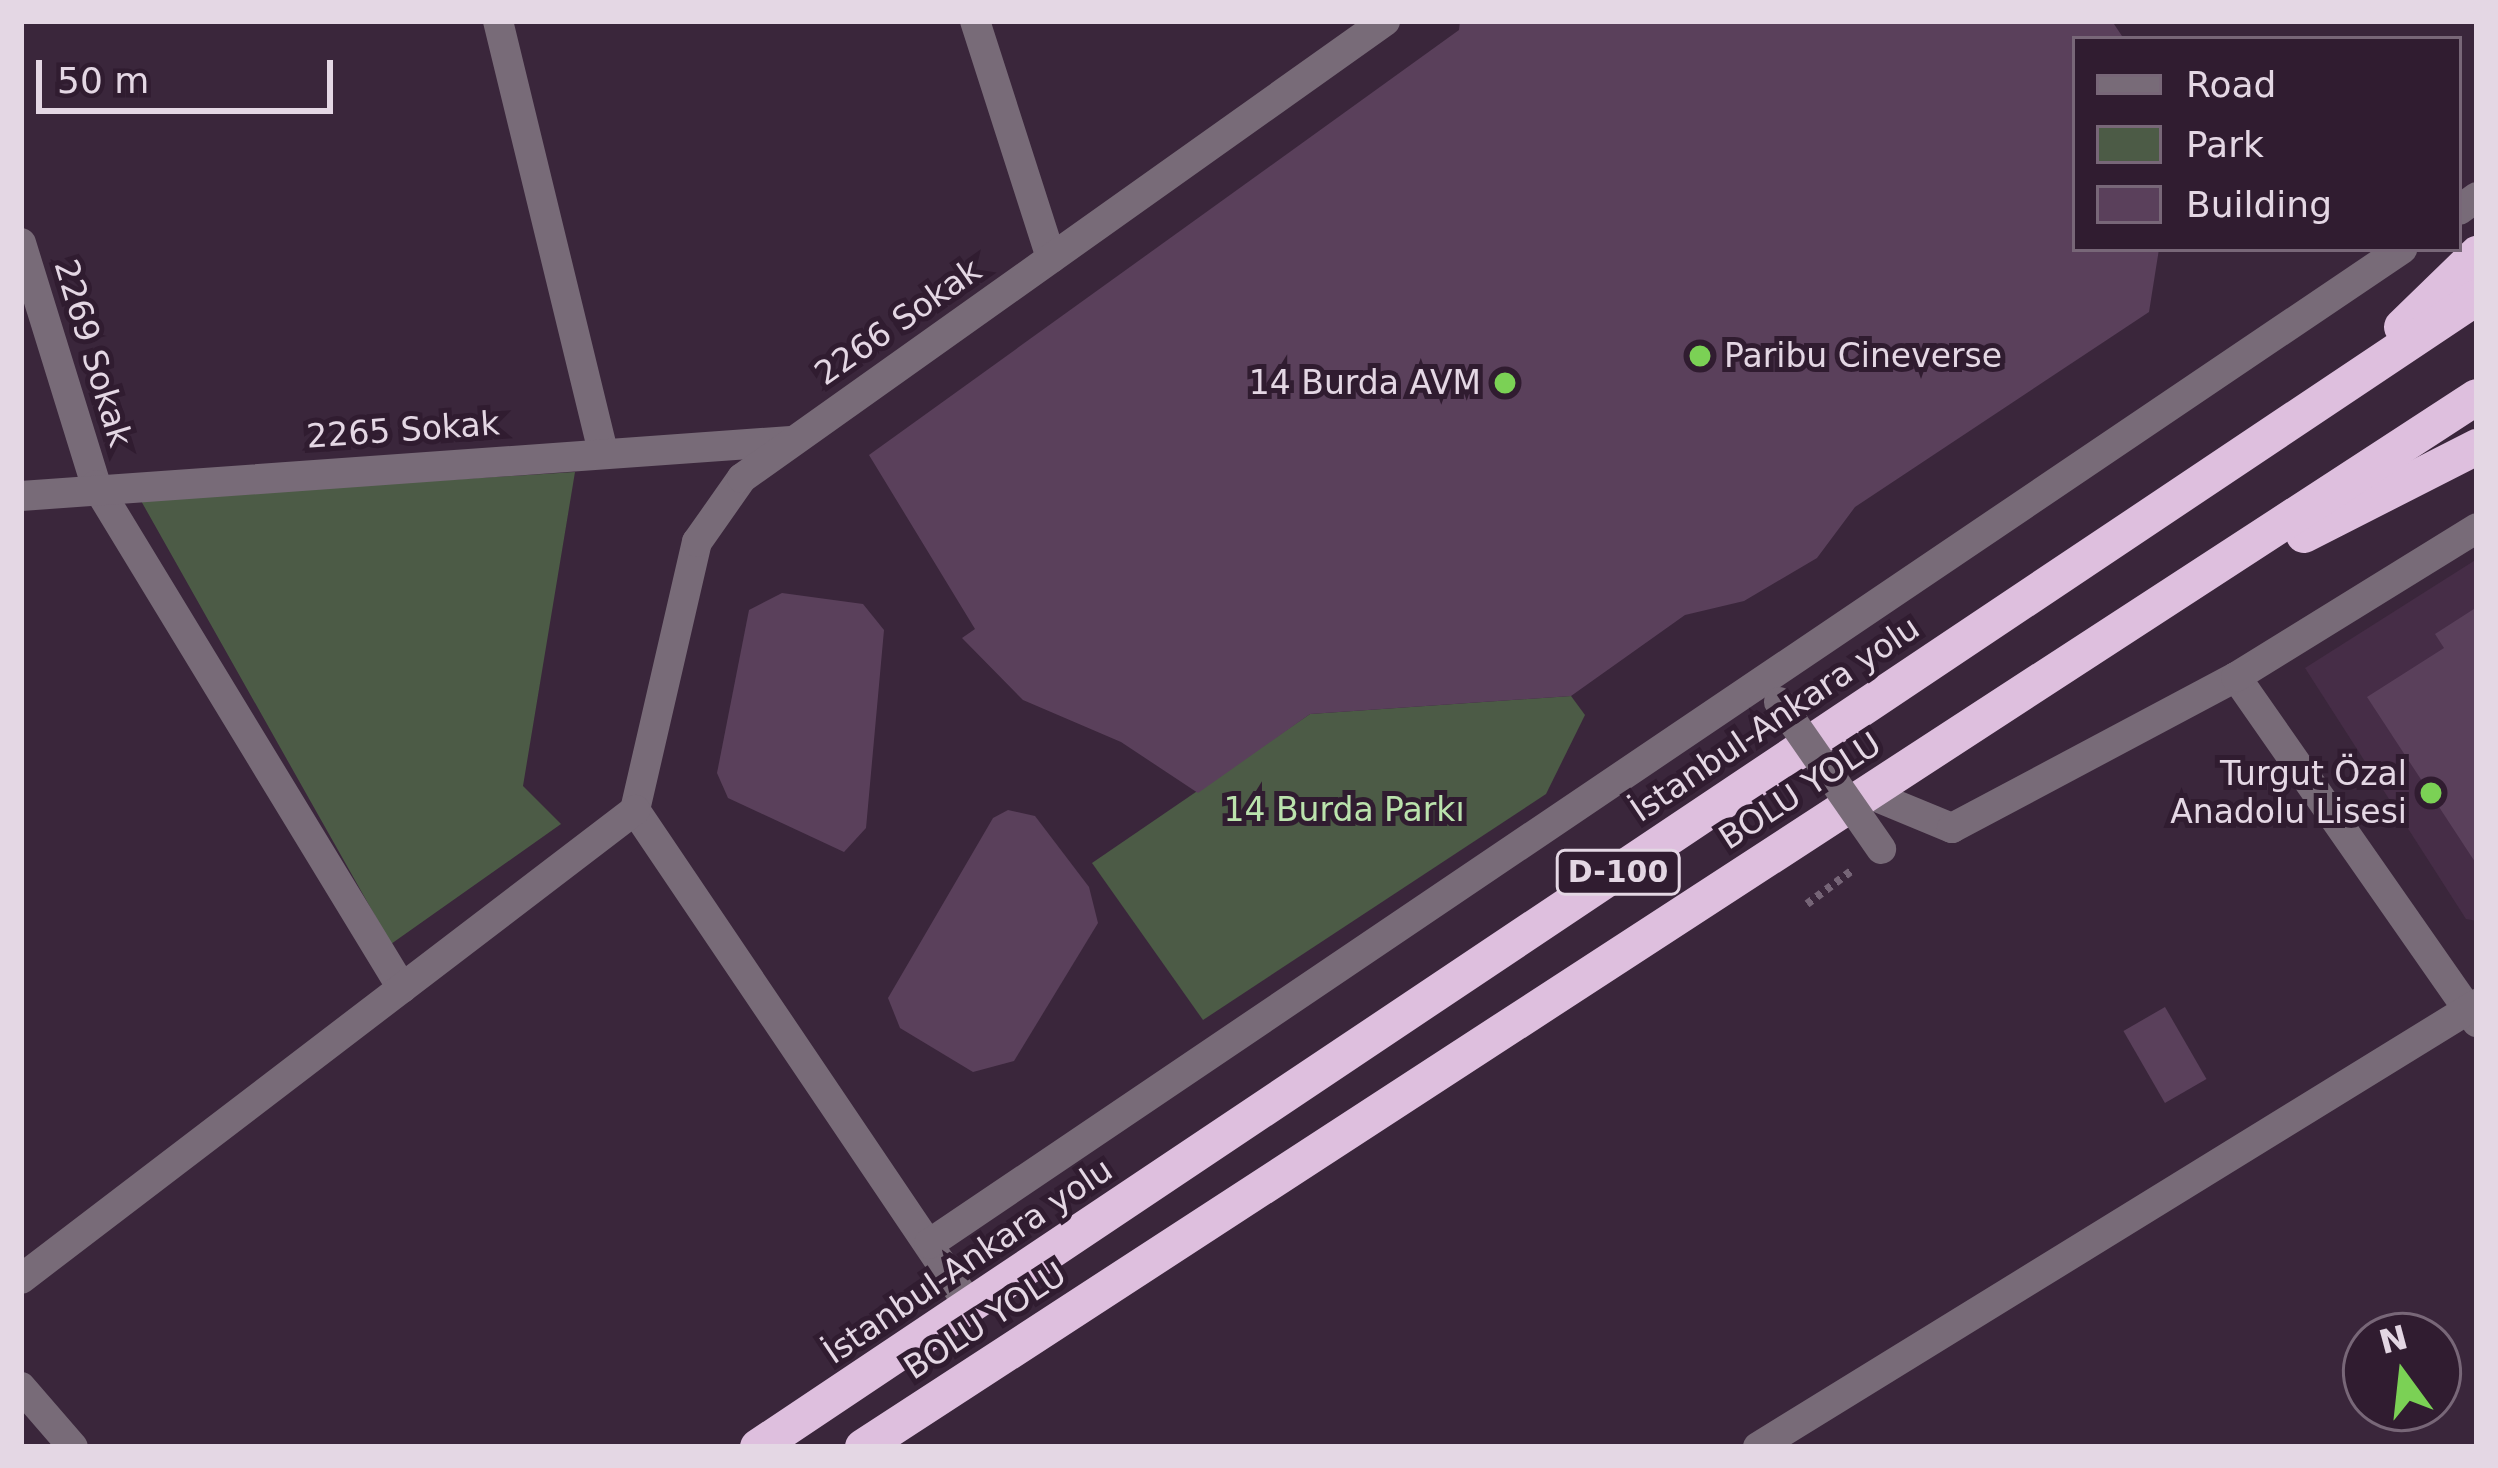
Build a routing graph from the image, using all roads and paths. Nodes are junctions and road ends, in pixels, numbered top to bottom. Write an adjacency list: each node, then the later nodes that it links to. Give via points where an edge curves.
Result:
1 (498, 21): 13 (street)
2 (975, 21): 7 (street)
3 (1385, 21): 7 (street, 2266 Sokak)
4 (21, 243): 14 (street, 2269 Sokak)
5 (2398, 252): 26 (street)
6 (2477, 254): 9 (highway)
7 (1051, 258): 11 (street, 2266 Sokak)
8 (2477, 297): 9 (highway, İstanbul-Ankara yolu / D-100)
9 (2340, 386): 28 (highway, İstanbul-Ankara yolu / D-100)
10 (2477, 398): 17 (highway, BOLU YOLU)
11 (791, 441): 13 (street, 2265 Sokak); 21 (street, 2266 Sokak, via 742,478 697,542)
12 (2477, 447): 17 (highway)
13 (603, 453): 14 (street, 2265 Sokak)
14 (96, 485): 15 (street, 2265 Sokak); 24 (street, 2269 Sokak)
15 (21, 496)
16 (2477, 528): 18 (street)
17 (2141, 618): 20 (highway, BOLU YOLU)
18 (2236, 677): 20 (street, via 1952,828); 25 (street)
19 (1779, 702): 22 (street, bridge)
20 (1868, 793): 32 (highway, BOLU YOLU)
21 (634, 810): 24 (street); 26 (street)
22 (1881, 849): 23 (path)
23 (1807, 904)
24 (401, 988): 27 (street)
25 (2475, 1012): 33 (street)
26 (929, 1244): 28 (street)
27 (21, 1279)
28 (971, 1308): 31 (highway, İstanbul-Ankara yolu / D-100)
29 (21, 1388): 30 (street)
30 (73, 1447)
31 (758, 1447)
32 (863, 1447)
33 (1758, 1447)

